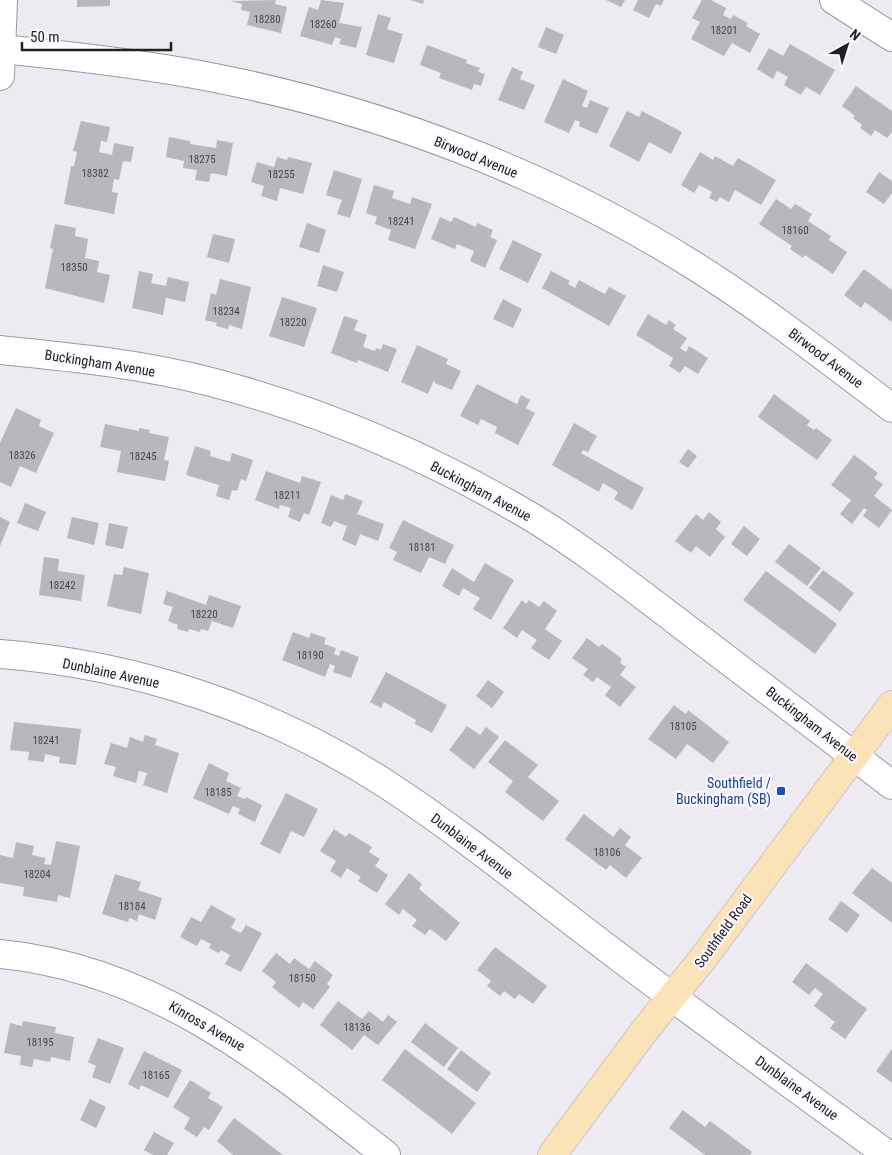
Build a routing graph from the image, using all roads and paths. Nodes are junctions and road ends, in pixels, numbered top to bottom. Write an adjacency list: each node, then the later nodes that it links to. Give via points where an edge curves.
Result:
1 (2, 0): 4 (street)
2 (834, 0): 3 (street)
3 (892, 37)
4 (1, 62): 6 (street, Birwood Avenue, via 154,67 282,93 396,127 505,167 594,210 692,264 783,325)
5 (0, 350): 9 (street, Buckingham Avenue, via 126,365 209,382 293,406 403,449 534,519 600,564)
6 (892, 408)
7 (0, 654): 12 (street, Dunblaine Avenue, via 86,666 189,691 313,742 386,784)
8 (892, 705): 9 (main road, Southfield Road)
9 (854, 756): 10 (street, Buckingham Avenue); 12 (main road, Southfield Road)
10 (892, 785)
11 (0, 954): 13 (street, Kinross Avenue, via 79,970 123,984 187,1012 242,1046)
12 (672, 998): 14 (main road, Southfield Road); 15 (street, Dunblaine Avenue)
13 (386, 1155)
14 (552, 1155)
15 (888, 1155)

